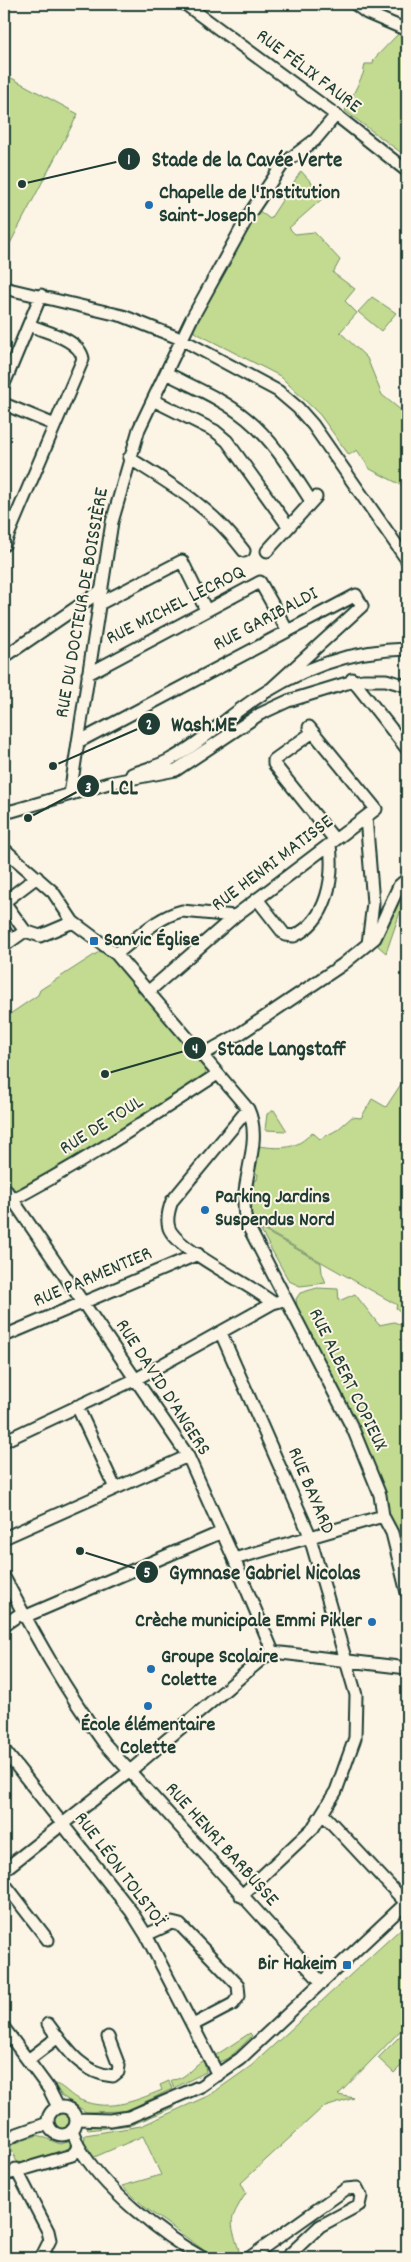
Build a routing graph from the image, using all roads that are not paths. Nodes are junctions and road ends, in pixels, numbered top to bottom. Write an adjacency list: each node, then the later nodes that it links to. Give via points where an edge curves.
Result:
1 (185, 4): 4 (street, RUE FÉLIX FAURE)
2 (355, 4): 3 (street, via 367,14)
3 (407, 30)
4 (336, 115): 5 (street, RUE FÉLIX FAURE); 9 (street, RUE DU DOCTEUR DE BOISSIÈRE, via 315,140 283,164 250,213)
5 (407, 171)
6 (4, 288): 7 (street)
7 (41, 296): 8 (street); 9 (street, via 123,316)
8 (28, 325): 11 (street); 14 (street, via 74,344 82,353)
9 (181, 339): 10 (street, RUE DU DOCTEUR DE BOISSIÈRE); 20 (street, via 256,378 298,408)
10 (166, 373): 12 (street, RUE DU DOCTEUR DE BOISSIÈRE); 16 (street, via 227,404 247,419 277,451 314,498)
11 (4, 384)
12 (153, 400): 15 (street, RUE DU DOCTEUR DE BOISSIÈRE); 16 (street, via 215,431 227,441)
13 (4, 404): 14 (street)
14 (55, 425): 17 (street)
15 (129, 458): 18 (street, via 206,509); 21 (street, RUE DU DOCTEUR DE BOISSIÈRE, via 112,522)
16 (288, 526): 19 (street)
17 (5, 540)
18 (244, 551)
19 (267, 551)
20 (407, 560)
21 (102, 590): 22 (street, RUE DU DOCTEUR DE BOISSIÈRE); 26 (street)
22 (99, 604): 23 (street, via 182,560); 27 (street, RUE DU DOCTEUR DE BOISSIÈRE)
23 (206, 610): 24 (street, RUE MICHEL LECROQ, via 260,582); 27 (street, RUE MICHEL LECROQ)
24 (287, 630): 30 (street, RUE GARIBALDI, via 356,595 362,606); 32 (street, RUE GARIBALDI)
25 (407, 649): 30 (street, via 354,654 302,671)
26 (4, 657)
27 (88, 674): 32 (street, RUE DU DOCTEUR DE BOISSIÈRE)
28 (351, 681): 29 (street, via 379,674); 31 (street, via 386,680); 33 (street); 34 (street, via 268,710 176,770)
29 (407, 681)
30 (273, 686): 34 (street, via 240,708 204,740 170,761)
31 (407, 686)
32 (78, 742): 35 (street, RUE DU DOCTEUR DE BOISSIÈRE)
33 (407, 750)
34 (109, 783): 35 (street)
35 (70, 794): 36 (street, via 12,811)
36 (4, 810)
37 (366, 817): 38 (street, RUE HENRI MATISSE); 38 (street, RUE HENRI MATISSE, via 376,809 311,729 274,760 274,764); 49 (street, via 373,903)
38 (332, 842): 42 (street, RUE HENRI MATISSE); 42 (street, via 328,896 317,918 306,928 294,936 285,935)
39 (4, 849): 40 (street)
40 (37, 877): 43 (street); 45 (street, via 53,892)
41 (407, 879): 49 (street, via 399,886 375,938)
42 (257, 899): 44 (street, RUE HENRI MATISSE)
43 (4, 902): 47 (street)
44 (235, 916): 50 (street, via 174,913); 51 (street, RUE HENRI MATISSE)
45 (74, 922): 47 (street, via 40,936); 50 (street)
46 (4, 930): 48 (street)
47 (25, 931): 48 (street)
48 (7, 943)
49 (368, 944): 52 (street, via 241,1033)
50 (116, 954): 51 (street)
51 (150, 991): 52 (street)
52 (202, 1055): 53 (street)
53 (216, 1074): 54 (street); 56 (street, RUE DE TOUL, via 134,1130)
54 (248, 1109): 57 (street, via 172,1201 168,1212 169,1228 178,1240); 58 (street, RUE ALBERT COPIEUX, via 254,1126 244,1214)
55 (4, 1187): 56 (street, RUE DAVID D'ANGERS)
56 (8, 1202): 59 (street, RUE DAVID D'ANGERS)
57 (198, 1254): 59 (street, RUE PARMENTIER); 60 (street)
58 (286, 1298): 60 (street, RUE ALBERT COPIEUX); 68 (street, RUE ALBERT COPIEUX, via 353,1429 380,1495)
59 (82, 1303): 62 (street, RUE PARMENTIER); 63 (street, RUE DAVID D'ANGERS)
60 (274, 1303): 61 (street, RUE ALBERT COPIEUX)
61 (221, 1334): 63 (street, RUE ALBERT COPIEUX); 70 (street, RUE BAYARD)
62 (4, 1336)
63 (136, 1379): 64 (street, RUE ALBERT COPIEUX); 66 (street, RUE DAVID D'ANGERS)
64 (77, 1406): 65 (street, RUE ALBERT COPIEUX); 67 (street)
65 (4, 1440)
66 (188, 1456): 67 (street); 69 (street, RUE DAVID D'ANGERS)
67 (115, 1488): 71 (street)
68 (383, 1516): 70 (street); 74 (street, RUE ALBERT COPIEUX, via 390,1529)
69 (222, 1532): 72 (street, RUE DAVID D'ANGERS); 75 (street)
70 (310, 1537): 72 (street); 78 (street, RUE BAYARD)
71 (4, 1538)
72 (234, 1559): 77 (street, RUE DAVID D'ANGERS)
73 (4, 1577): 75 (street, RUE HENRI BARBUSSE)
74 (407, 1593)
75 (23, 1615): 76 (street); 81 (street, RUE HENRI BARBUSSE, via 83,1715)
76 (4, 1625)
77 (273, 1652): 78 (street); 81 (street)
78 (347, 1660): 79 (street); 82 (street, RUE BAYARD, via 356,1695 355,1738 339,1786)
79 (407, 1668)
80 (4, 1750): 83 (street, RUE LÉON TOLSTOÏ)
81 (130, 1771): 83 (street); 86 (street, RUE HENRI BARBUSSE)
82 (323, 1814): 86 (street, RUE BAYARD, via 313,1828); 87 (street)
83 (62, 1825): 84 (street); 88 (street, RUE LÉON TOLSTOÏ, via 131,1911)
84 (4, 1870)
85 (4, 1883): 89 (street)
86 (241, 1896): 90 (street, RUE HENRI BARBUSSE)
87 (407, 1903): 90 (street)
88 (146, 1935): 92 (street, RUE LÉON TOLSTOÏ); 92 (street, via 172,1922 180,1924 238,1985 239,1996 233,2004)
89 (48, 1940)
90 (322, 1983): 97 (street, via 240,2059)
91 (48, 2024): 94 (street)
92 (193, 2025): 97 (street, RUE LÉON TOLSTOÏ)
93 (4, 2028): 96 (street)
94 (58, 2037): 95 (street, via 88,2070 114,2076 119,2066); 96 (street)
95 (108, 2037)
96 (28, 2060): 98 (street)
97 (218, 2075): 100 (street, via 201,2086 129,2117)
98 (58, 2107): 99 (street, via 49,2114); 100 (street, via 69,2109)
99 (48, 2123): 100 (street, via 56,2134 65,2135); 101 (street)
100 (74, 2124): 102 (street)
101 (4, 2141)
102 (78, 2145): 103 (street, via 72,2155); 107 (street, via 85,2159 114,2190 164,2232)
103 (16, 2169): 104 (street); 106 (street, via 48,2231 50,2240)
104 (4, 2174)
105 (252, 2257): 108 (street, via 346,2189 356,2188 362,2196 359,2205 320,2226)
106 (41, 2258)
107 (203, 2258)
108 (286, 2258)

